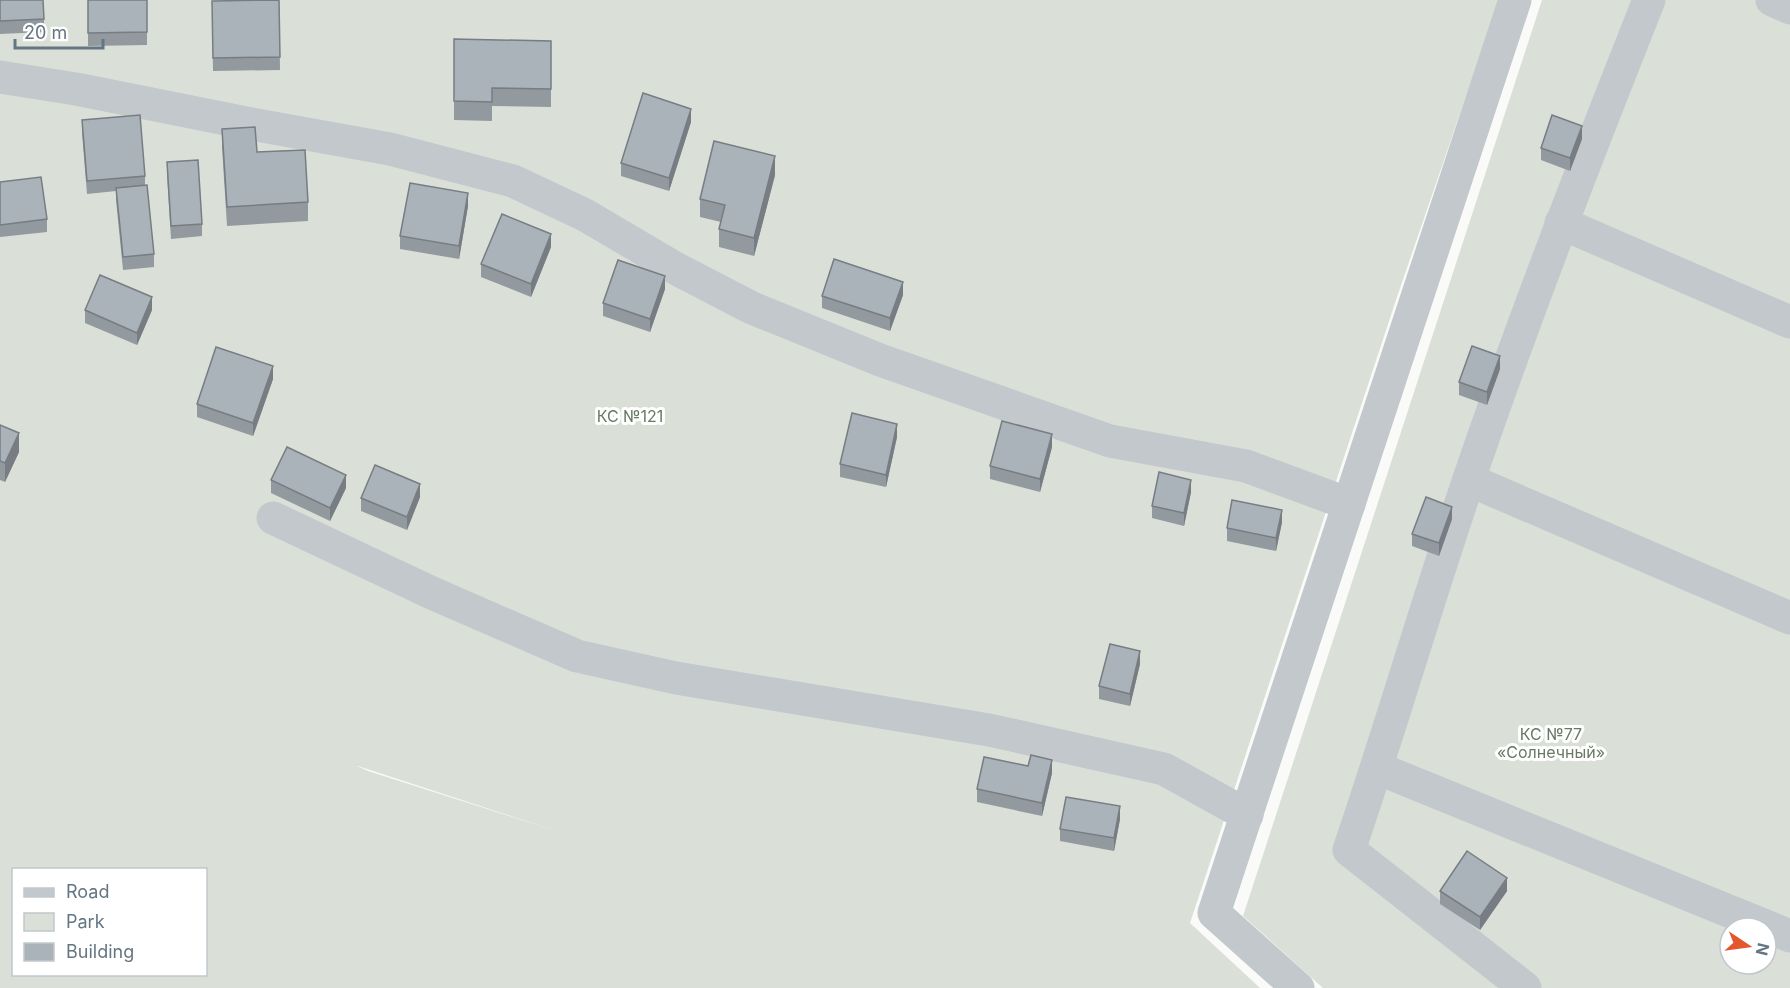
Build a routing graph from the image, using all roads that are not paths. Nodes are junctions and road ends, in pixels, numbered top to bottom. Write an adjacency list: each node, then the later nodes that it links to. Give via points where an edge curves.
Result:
1 (1515, 0): 9 (street)
2 (1649, 0): 6 (street)
3 (1772, 0): 4 (street)
4 (1790, 8)
5 (0, 77): 9 (street, via 390,149 513,181 585,215 752,308 880,360 1110,441 1246,466)
6 (1561, 223): 7 (street); 8 (street)
7 (1790, 322)
8 (1469, 480): 11 (street); 12 (street)
9 (1349, 504): 13 (street)
10 (273, 518): 13 (street, via 577,656 676,678 989,730 1164,770)
11 (1790, 618)
12 (1377, 768): 14 (street); 16 (street, via 1348,850)
13 (1247, 815): 15 (street, via 1214,913)
14 (1790, 936)
15 (1298, 988)
16 (1525, 988)

